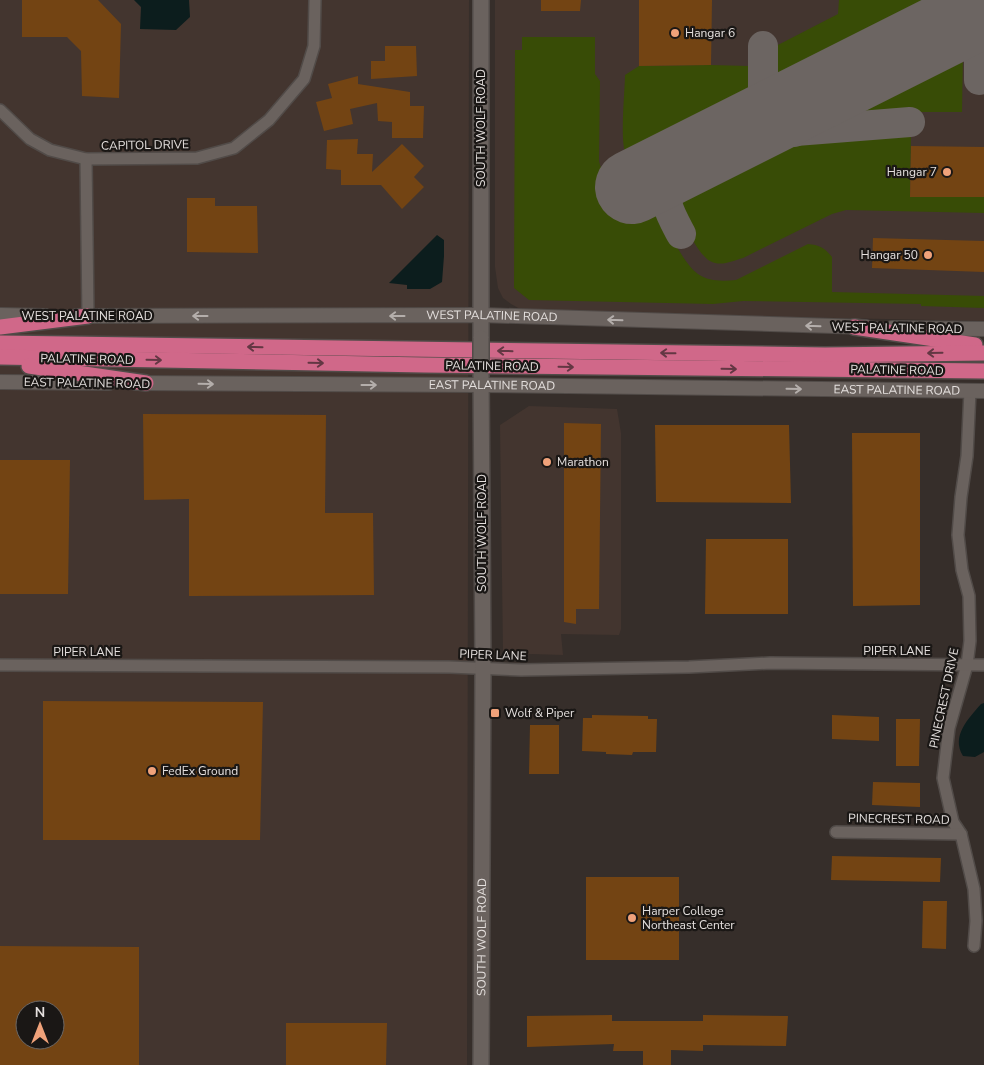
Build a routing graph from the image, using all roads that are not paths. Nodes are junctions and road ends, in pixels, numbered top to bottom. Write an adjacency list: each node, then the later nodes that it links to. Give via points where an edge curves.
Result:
1 (315, 0): 4 (street, CAPITOL DRIVE, via 314,46 304,79 269,120 234,148 197,158)
2 (482, 0): 5 (main road, SOUTH WOLF ROAD)
3 (0, 110): 4 (street, CAPITOL DRIVE, via 30,139 50,150)
4 (86, 159): 7 (street, CAPITOL DRIVE)
5 (481, 315): 7 (street, WEST PALATINE ROAD, one-way to 7); 9 (street, WEST PALATINE ROAD, one-way to 5); 17 (main road, SOUTH WOLF ROAD, bridge)
6 (0, 316): 7 (street, WEST PALATINE ROAD)
7 (88, 316): 8 (highway)
8 (0, 327)
9 (854, 327): 10 (street, WEST PALATINE ROAD); 12 (highway)
10 (984, 329)
11 (0, 343): 13 (highway, PALATINE ROAD, one-way to 11, via 825,355)
12 (984, 347)
13 (984, 353)
14 (0, 358): 16 (highway, PALATINE ROAD, one-way to 16)
15 (0, 362): 19 (highway)
16 (984, 372)
17 (480, 378): 19 (street, EAST PALATINE ROAD, one-way to 17); 20 (street, EAST PALATINE ROAD, one-way to 20); 24 (main road, SOUTH WOLF ROAD)
18 (0, 382): 19 (street, EAST PALATINE ROAD)
19 (146, 383)
20 (977, 391): 22 (street, PINECREST DRIVE, via 958,535 969,596)
21 (0, 665): 24 (street, PIPER LANE)
22 (967, 665): 23 (street, PIPER LANE); 24 (street, PIPER LANE, via 770,663 554,670); 26 (street, PINECREST DRIVE, via 949,728 943,778 954,822)
23 (984, 665)
24 (483, 668): 28 (main road, SOUTH WOLF ROAD)
25 (836, 832): 26 (street, PINECREST ROAD)
26 (961, 834): 27 (street, PINECREST DRIVE, via 974,889)
27 (974, 946)
28 (481, 1065)

